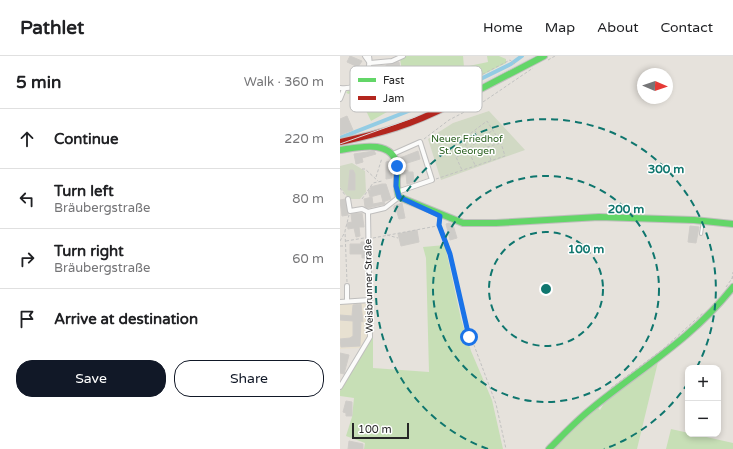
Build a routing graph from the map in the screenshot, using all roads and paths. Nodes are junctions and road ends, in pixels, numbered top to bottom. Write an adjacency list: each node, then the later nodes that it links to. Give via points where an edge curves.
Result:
1 (365, 56): 6 (street)
2 (369, 56): 6 (street)
3 (403, 56): 6 (street)
4 (555, 56): 5 (path)
5 (546, 58): 12 (main road)
6 (370, 63): 8 (street)
7 (514, 63): 10 (path, via 510,60)
8 (369, 66)
9 (536, 67): 14 (path)
10 (482, 75)
11 (342, 88): 13 (street)
12 (482, 90)
13 (340, 99)
14 (482, 103)
15 (437, 112): 21 (main road, via 393,130)
16 (464, 112): 22 (path, via 449,120)
17 (475, 130): 18 (path, via 487,121); 19 (path); 20 (path)
18 (493, 130): 19 (path); 23 (path)
19 (481, 138): 24 (path); 25 (path)
20 (463, 139): 25 (path); 28 (path, via 455,145)
21 (340, 142)
22 (420, 142): 27 (street); 35 (street)
23 (501, 143): 24 (path); 30 (path, via 504,156)
24 (487, 147): 30 (path)
25 (468, 148): 28 (path); 31 (path)
26 (340, 150): 27 (main road, via 378,147)
27 (393, 154): 39 (main road, via 397,166)
28 (456, 157): 33 (path)
29 (382, 158): 34 (path)
30 (492, 160): 31 (path)
31 (475, 165): 33 (path)
32 (362, 169): 34 (path)
33 (462, 170): 35 (path)
34 (376, 178): 36 (path)
35 (432, 180): 39 (street)
36 (378, 181): 37 (path); 41 (path)
37 (382, 182)
38 (340, 188): 40 (path)
39 (398, 195): 43 (street, via 385,208); 44 (main road)
40 (348, 199): 42 (street)
41 (362, 199)
42 (350, 211): 43 (street); 48 (path)
43 (368, 212): 51 (street, Weisbrunner Straße)
44 (440, 216): 45 (main road, via 458,222 476,223 585,218); 47 (lane)
45 (704, 221): 46 (main road); 49 (lane)
46 (733, 224)
47 (439, 225): 50 (path); 55 (lane)
48 (345, 231): 53 (path); 54 (path)
49 (701, 234)
50 (386, 235): 51 (path); 52 (path)
51 (368, 238): 54 (path); 64 (street, Weisbrunner Straße)
52 (398, 238)
53 (340, 241)
54 (346, 241): 57 (path)
55 (447, 245): 69 (path, via 465,321 496,404)
56 (340, 246): 57 (path)
57 (346, 246): 60 (path)
58 (733, 272): 59 (path)
59 (732, 278): 62 (path)
60 (347, 286): 63 (street)
61 (733, 287): 70 (main road, via 694,329 574,423)
62 (723, 292)
63 (347, 300): 64 (street); 65 (street)
64 (370, 300): 67 (street, Weisbrunner Straße, via 370,337)
65 (340, 302)
66 (705, 312): 68 (path, via 663,349)
67 (340, 387)
68 (610, 388)
69 (506, 449)
70 (549, 449)

